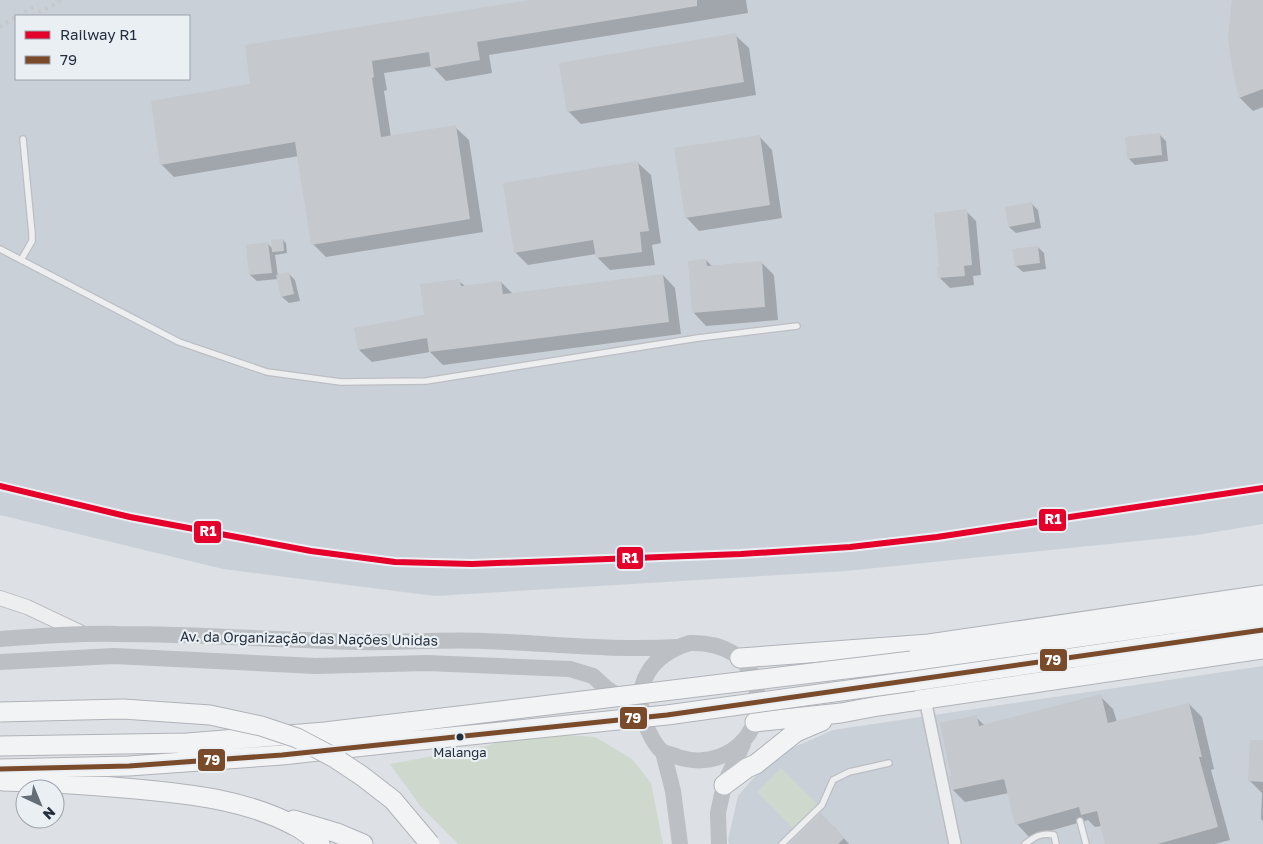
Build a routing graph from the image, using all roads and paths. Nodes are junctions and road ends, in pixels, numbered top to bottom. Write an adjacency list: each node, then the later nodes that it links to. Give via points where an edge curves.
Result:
1 (22, 139): 3 (lane, via 32,241)
2 (0, 249): 3 (lane)
3 (22, 260): 4 (lane, via 179,342 267,372 341,382 426,381 698,338)
4 (798, 326)
5 (1263, 595): 13 (highway, via 929,644)
6 (0, 598): 9 (street)
7 (1263, 611): 21 (highway, bridge, via 911,661 325,732 187,744)
8 (1263, 630): 24 (highway, bridge, via 667,715 282,755)
9 (86, 635): 10 (main road, Av. da Organização das Nações Unidas); 11 (main road, Av. da Organização das Nações Unidas, via 393,643 460,640 641,649)
10 (0, 639)
11 (677, 647): 13 (main road, via 704,642 729,650); 16 (main road, via 656,661 648,672 640,697)
12 (1263, 649): 15 (highway)
13 (740, 658): 19 (main road, via 757,688)
14 (0, 662): 16 (main road, Av. da Organização das Nações Unidas, via 114,656 316,666 427,663 570,670 593,676)
15 (925, 699): 18 (highway); 35 (street)
16 (640, 710): 22 (main road, via 649,734)
17 (0, 712): 31 (highway, bridge, via 123,709 210,715 261,726 297,738 362,776 393,800)
18 (841, 714): 19 (highway); 26 (highway, via 796,732)
19 (755, 722): 20 (main road)
20 (744, 742): 22 (main road, via 707,761 686,760); 26 (main road)
21 (0, 746)
22 (664, 752): 32 (main road)
23 (889, 763): 34 (lane, via 849,772 833,780 822,805)
24 (0, 769)
25 (0, 781): 27 (highway, via 73,783 189,794 238,804)
26 (724, 785): 33 (main road, via 718,813)
27 (270, 815): 29 (highway, via 296,826); 30 (highway, via 304,822)
28 (1080, 821): 38 (lane)
29 (320, 844)
30 (363, 844)
31 (430, 844)
32 (680, 844)
33 (719, 844)
34 (782, 844)
35 (955, 844)
36 (1025, 844): 37 (lane, via 1046,833 1054,835)
37 (1056, 844)
38 (1086, 844)

